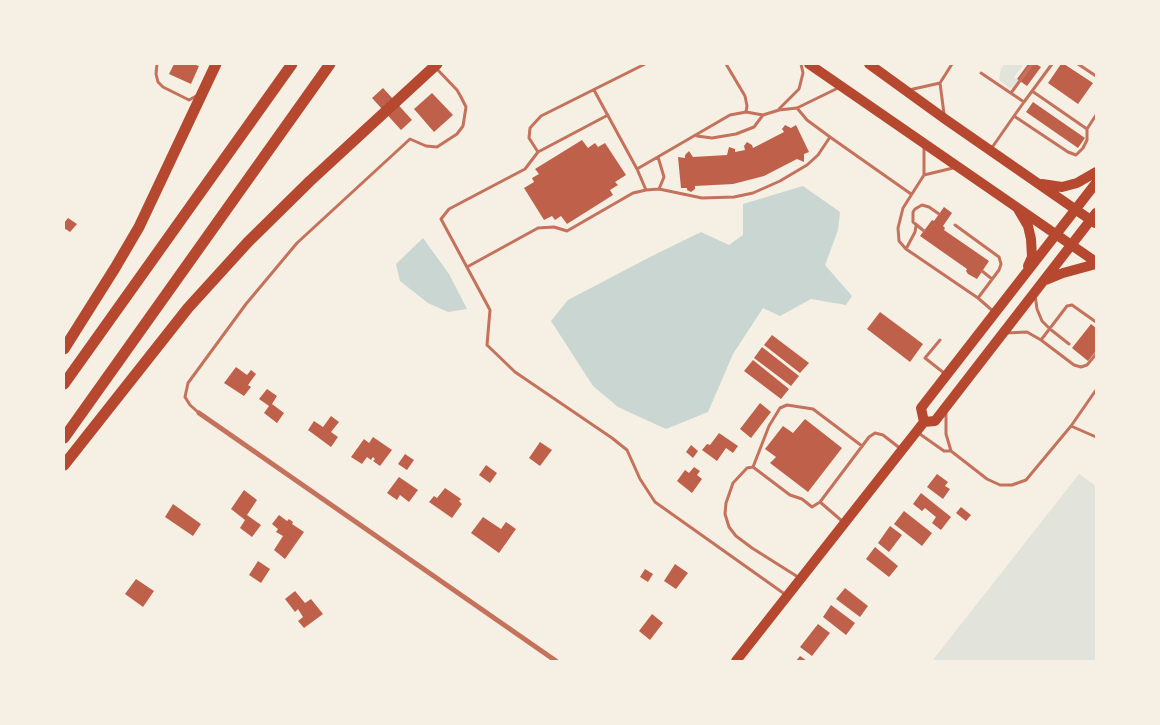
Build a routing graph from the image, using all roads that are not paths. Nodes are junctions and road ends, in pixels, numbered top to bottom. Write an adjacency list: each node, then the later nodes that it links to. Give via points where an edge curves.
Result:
1 (157, 64): 22 (lane, via 158,82 163,87 189,100)
2 (216, 64): 22 (highway)
3 (292, 64): 77 (highway)
4 (330, 64): 85 (highway)
5 (645, 64): 19 (lane)
6 (726, 64): 27 (lane, via 744,96)
7 (801, 64): 26 (lane, via 798,89)
8 (809, 64): 18 (main road)
9 (869, 64): 20 (main road)
10 (952, 64): 17 (lane)
11 (1032, 64): 23 (lane)
12 (1052, 64): 21 (lane)
13 (1078, 64): 16 (lane)
14 (436, 65): 80 (lane, via 462,97 466,108 463,126 437,147 410,139 297,243 246,304 188,383 185,397); 89 (highway, via 310,180 248,242 188,308)
15 (981, 73): 23 (lane)
16 (1096, 76)
17 (940, 83): 20 (lane); 32 (lane)
18 (842, 86): 25 (lane); 36 (main road)
19 (594, 90): 28 (lane); 38 (lane, via 541,116 530,128 529,138)
20 (906, 91): 32 (main road)
21 (1032, 91): 24 (lane); 33 (lane)
22 (203, 92): 74 (highway, via 139,227)
23 (1011, 93): 24 (lane)
24 (1024, 102): 31 (lane)
25 (797, 108): 26 (lane); 35 (lane)
26 (779, 110): 29 (lane)
27 (746, 112): 29 (lane); 34 (lane, via 730,115)
28 (608, 115): 38 (lane); 41 (lane)
29 (764, 115): 34 (lane, via 754,127 736,134 712,138)
30 (1096, 115): 33 (lane)
31 (1014, 116): 33 (lane, via 1076,154 1087,140); 37 (lane)
32 (945, 119): 37 (main road)
33 (1087, 129)
34 (696, 136): 39 (lane)
35 (830, 137): 47 (lane, via 807,165 753,193 702,198); 48 (lane)
36 (924, 143): 40 (main road); 43 (lane)
37 (990, 150): 44 (main road)
38 (538, 152): 60 (lane, via 525,169 449,209 441,219)
39 (658, 157): 41 (lane); 47 (lane, via 664,177)
40 (959, 167): 43 (lane); 49 (main road)
41 (637, 169): 46 (lane)
42 (1096, 172): 44 (main road, via 1062,187)
43 (924, 175): 48 (lane)
44 (1036, 182): 50 (main road)
45 (1096, 183): 50 (main road)
46 (646, 190): 47 (lane); 60 (lane, via 633,193 567,231 554,227 538,228)
47 (659, 190)
48 (911, 194): 58 (lane, via 902,208 898,228 899,241)
49 (1017, 206): 56 (main road); 62 (main road, via 1031,239 1032,257)
50 (1075, 209): 52 (main road); 56 (main road)
51 (939, 214): 54 (lane, via 929,207 918,207 913,212)
52 (1094, 219): 57 (main road)
53 (955, 225): 63 (lane, via 1000,257 999,270)
54 (916, 226): 55 (lane); 58 (lane)
55 (924, 231)
56 (1056, 234): 57 (main road); 62 (main road)
57 (1072, 245): 59 (main road); 64 (main road)
58 (906, 249): 66 (lane)
59 (1096, 263): 64 (main road)
60 (467, 267): 94 (lane, via 490,310 487,345 515,372 627,450 655,502)
61 (982, 271): 63 (lane)
62 (1022, 278): 67 (main road)
63 (992, 279): 66 (lane)
64 (1045, 280): 65 (main road)
65 (1034, 294): 69 (lane, via 1042,321); 70 (main road)
66 (978, 298): 67 (lane)
67 (995, 313): 76 (main road)
68 (1096, 322): 69 (lane, via 1072,305)
69 (1050, 329): 72 (lane); 73 (lane)
70 (1003, 333): 72 (lane, via 1027,332); 79 (main road)
71 (940, 340): 76 (lane, via 926,358)
72 (1041, 340): 75 (lane, via 1081,367)
73 (1069, 344)
74 (64, 349)
75 (1096, 354)
76 (947, 375): 81 (main road, via 921,408)
77 (64, 384)
78 (1096, 390): 82 (lane)
79 (947, 406): 81 (main road, via 935,421); 88 (lane, via 945,423)
80 (199, 413): 95 (street)
81 (924, 422): 83 (main road)
82 (1071, 426): 84 (lane); 88 (lane, via 1026,480 1012,485 1000,485 987,479)
83 (916, 432): 87 (main road); 88 (lane, via 944,451)
84 (1096, 437)
85 (64, 438)
86 (862, 446): 87 (lane, via 875,433); 90 (lane, via 813,410 788,406 780,408 769,426); 91 (lane)
87 (902, 450): 92 (main road)
88 (951, 451)
89 (64, 465)
90 (753, 467): 91 (lane, via 812,508); 93 (lane, via 747,468 733,483 725,514 729,527 752,548)
91 (820, 502): 92 (lane)
92 (845, 523): 93 (main road)
93 (801, 579): 94 (main road)
94 (788, 596): 96 (main road)
95 (556, 661)
96 (736, 661)

